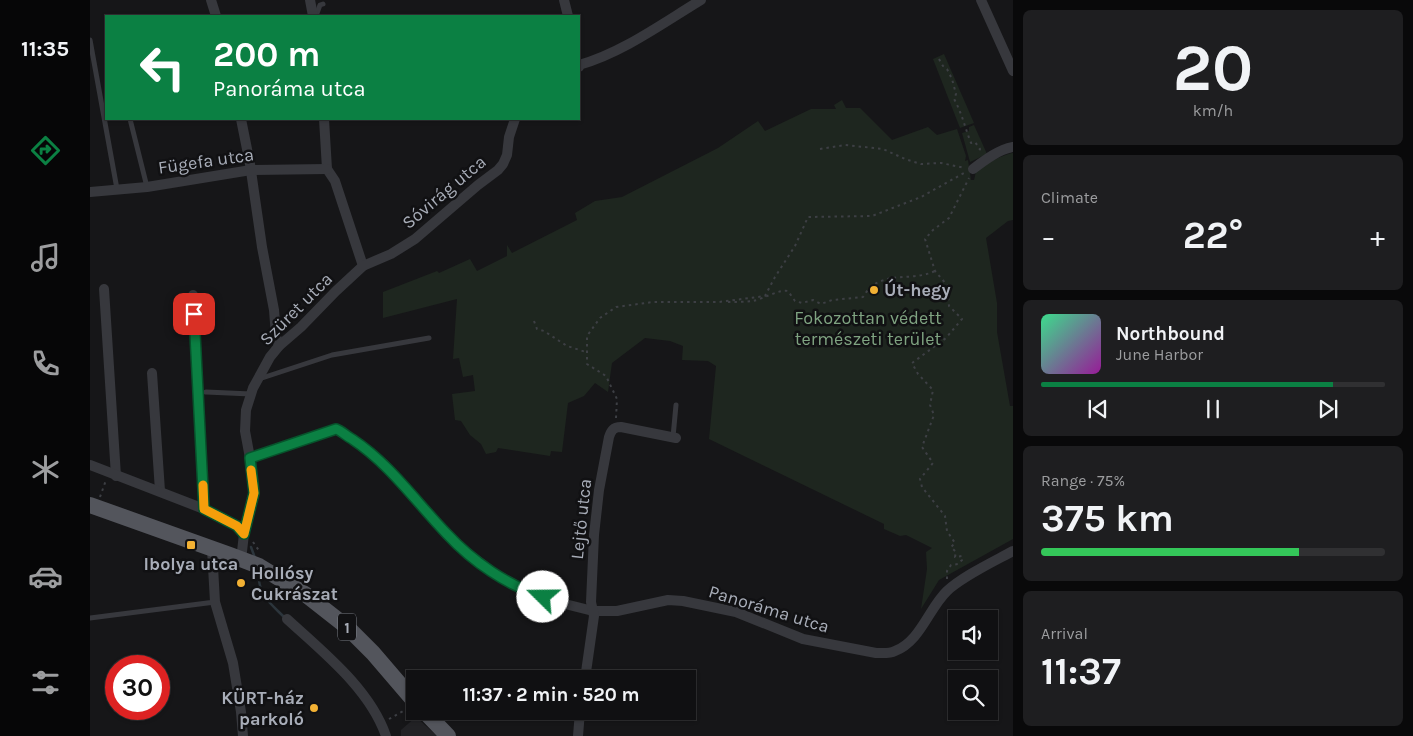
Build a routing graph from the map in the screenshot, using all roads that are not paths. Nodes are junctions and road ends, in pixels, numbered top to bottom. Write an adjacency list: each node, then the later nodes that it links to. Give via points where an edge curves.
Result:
1 (211, 0): 7 (street)
2 (310, 0): 8 (street)
3 (564, 0): 10 (street)
4 (701, 0): 12 (street, via 642,36)
5 (981, 0): 13 (street)
6 (323, 4): 9 (lane)
7 (216, 15)
8 (315, 15)
9 (315, 15)
10 (568, 15)
11 (90, 40): 23 (lane)
12 (580, 65)
13 (1013, 71)
14 (130, 120): 22 (lane)
15 (241, 120): 21 (street)
16 (324, 120): 19 (street)
17 (514, 120): 25 (street, Sóvirág utca, via 507,155 498,170 415,239)
18 (1013, 147): 20 (street)
19 (327, 169): 21 (street, Fügefa utca); 25 (street, via 335,181)
20 (973, 169)
21 (251, 170): 22 (street, Fügefa utca); 29 (street)
22 (147, 186): 23 (street, Fügefa utca)
23 (117, 190): 24 (street, Fügefa utca)
24 (90, 192)
25 (363, 266): 29 (street, Szüret utca)
26 (104, 289): 38 (street)
27 (194, 295): 41 (street)
28 (429, 338): 31 (lane, via 332,355)
29 (279, 346): 31 (street, Szüret utca)
30 (152, 373): 39 (street)
31 (256, 380): 33 (street, Szüret utca)
32 (206, 392): 33 (lane)
33 (251, 394): 36 (street, Szüret utca, via 245,432)
34 (676, 405): 35 (lane)
35 (675, 438): 47 (street, Lejtő utca, via 625,427 615,427 611,431 594,536)
36 (250, 458): 42 (street, Szüret utca, via 254,493); 47 (street, Panoráma utca, via 340,430 384,464 447,535 494,573 528,592)
37 (90, 465): 38 (street)
38 (112, 474): 39 (street)
39 (160, 491): 41 (street)
40 (93, 507): 43 (main road, 1)
41 (204, 509): 42 (street, via 237,526)
42 (244, 534): 45 (street, Szüret utca)
43 (212, 549): 45 (main road, 1); 46 (street)
44 (1013, 551): 47 (street, Panoráma utca, via 947,591 913,638 895,652 876,653 803,639 736,612 683,601)
45 (241, 560): 51 (main road, 1, via 259,566 327,611 373,654)
46 (215, 602): 48 (lane); 54 (street, via 232,663)
47 (593, 610): 50 (street, Lejtő utca)
48 (90, 618)
49 (287, 619): 55 (street, via 362,691)
50 (586, 670)
51 (406, 698)
52 (433, 720): 56 (main road)
53 (579, 720): 57 (street)
54 (242, 736)
55 (386, 736)
56 (448, 736)
57 (578, 736)

